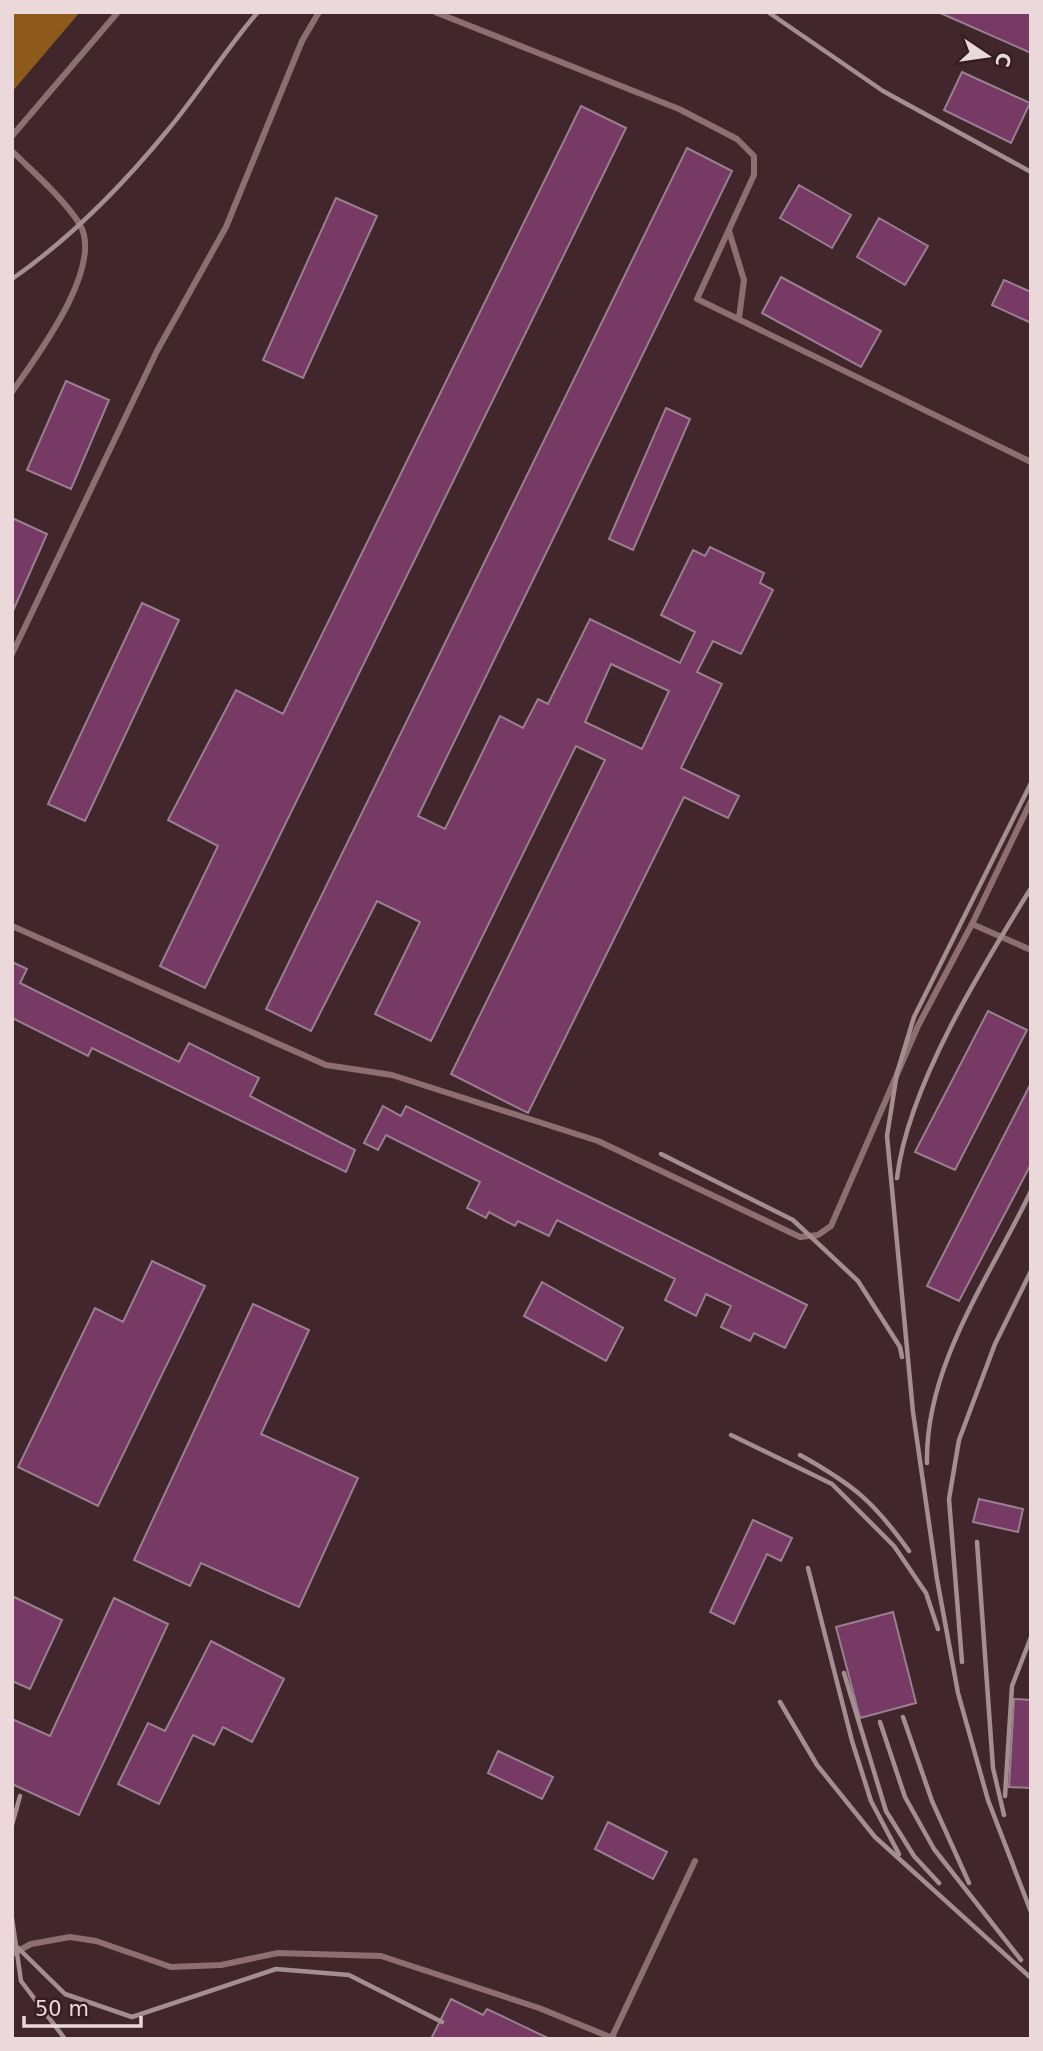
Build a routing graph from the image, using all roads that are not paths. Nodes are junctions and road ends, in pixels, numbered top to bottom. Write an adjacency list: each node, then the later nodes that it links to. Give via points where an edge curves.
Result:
1 (118, 12): 4 (lane)
2 (319, 12): 10 (lane, via 302,41 226,227 157,351)
3 (435, 12): 6 (lane, via 679,109 737,139 754,156 754,175)
4 (12, 135)
5 (12, 151): 8 (lane, via 79,224 85,244 85,263 48,339)
6 (729, 231): 7 (lane, via 744,280); 7 (lane, via 697,299)
7 (739, 318): 9 (lane)
8 (12, 392)
9 (1031, 462)
10 (12, 654)
11 (1031, 800): 12 (lane)
12 (972, 924): 13 (lane, via 918,1026 831,1226 818,1235 800,1237 598,1141 392,1075 326,1065); 14 (lane)
13 (12, 926)
14 (1031, 950)
15 (695, 1861): 17 (lane)
16 (12, 1954): 17 (lane, via 31,1944 69,1937 96,1941 171,1967 221,1965 278,1953 382,1956)
17 (614, 2038)

